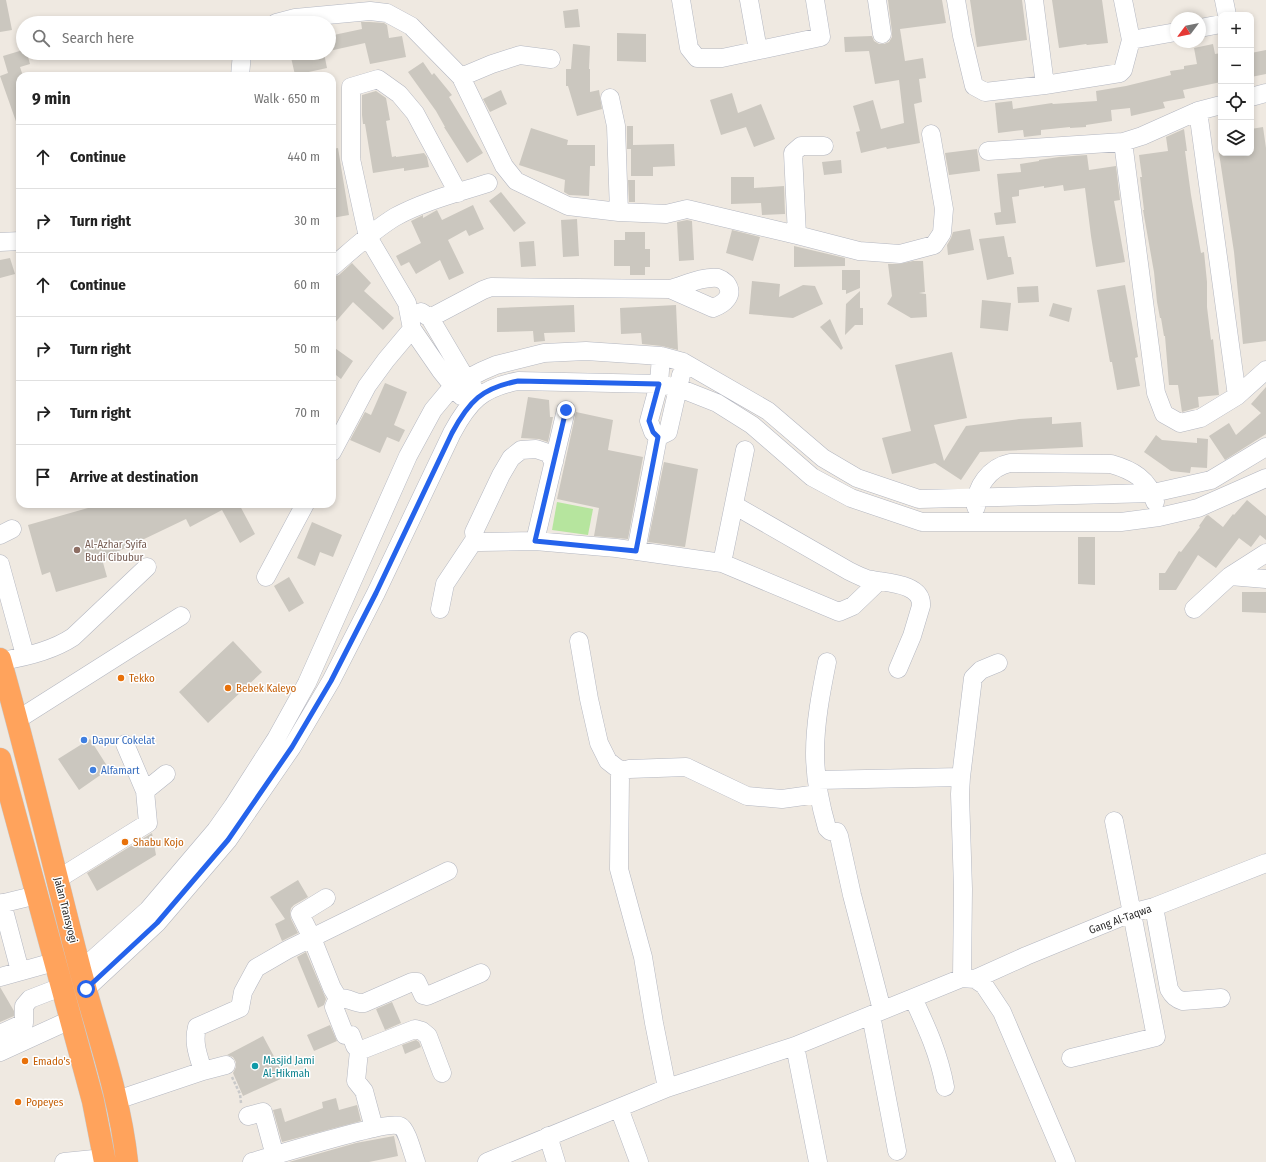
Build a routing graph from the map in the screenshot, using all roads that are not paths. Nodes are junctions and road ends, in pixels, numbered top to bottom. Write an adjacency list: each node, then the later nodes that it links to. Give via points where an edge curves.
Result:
1 (681, 0): 17 (street, via 689,48 697,58 722,58)
2 (749, 0): 17 (street)
3 (815, 0): 17 (street, via 821,37)
4 (877, 0): 15 (street)
5 (956, 0): 22 (street, via 974,86 985,92)
6 (1034, 0): 22 (street)
7 (1123, 0): 16 (street)
8 (1224, 0): 10 (street)
9 (371, 5): 11 (street); 21 (street, via 411,26)
10 (1226, 12)
11 (307, 16)
12 (1218, 25): 13 (street)
13 (1206, 27)
14 (1170, 33): 16 (street)
15 (882, 34)
16 (1131, 40): 22 (street, via 1120,73)
17 (758, 50)
18 (551, 59): 21 (street, via 520,55)
19 (241, 60): 20 (street)
20 (240, 72)
21 (461, 77): 34 (street, via 504,166 516,181 568,206)
22 (1045, 85)
23 (1266, 93): 24 (street)
24 (1254, 96)
25 (610, 98): 34 (street, via 616,126)
26 (1218, 106): 27 (street)
27 (1198, 111): 29 (street); 50 (street)
28 (931, 134): 35 (street, via 944,209 942,233 934,245 894,254 859,251)
29 (1123, 142): 31 (street); 50 (street, via 1156,393 1164,414 1180,423 1201,418)
30 (824, 146): 35 (street, via 801,146 793,153)
31 (988, 151)
32 (488, 183): 33 (street)
33 (458, 193): 36 (street, via 395,217); 36 (street, via 415,113 399,94 378,79 351,87 351,159)
34 (619, 212): 35 (street, via 666,214 687,209)
35 (797, 235)
36 (368, 237): 39 (street); 41 (street)
37 (16, 241): 38 (street)
38 (0, 242)
39 (336, 264)
40 (670, 289): 42 (street, via 491,287)
41 (407, 303): 42 (street); 43 (street)
42 (430, 318): 47 (street)
43 (412, 329): 47 (street); 54 (street, via 367,386)
44 (661, 356): 45 (street); 47 (street, via 586,351 544,353 496,365); 48 (street)
45 (683, 362): 49 (street); 60 (street, via 768,411 823,458 857,478 919,499)
46 (1266, 370): 50 (street)
47 (459, 383): 51 (street); 93 (street, via 433,410 408,456 307,683)
48 (659, 384): 49 (street); 51 (street, via 518,381 501,384); 53 (street, via 649,421)
49 (679, 388): 53 (street, via 668,432); 64 (street, via 717,403 752,425 812,477 850,498 922,522)
50 (1237, 396)
51 (475, 400): 93 (street, via 460,418 452,433 331,681 292,747)
52 (566, 410): 57 (street)
53 (658, 437): 67 (street)
54 (336, 444)
55 (1266, 447): 59 (street, via 1212,480)
56 (745, 450): 61 (street)
57 (554, 462): 65 (street, via 548,453 536,448 521,450 511,458 474,532); 66 (street)
58 (1266, 478): 63 (street, via 1198,508)
59 (1153, 493): 60 (street); 60 (street, via 1145,481 1134,473 1111,464 1010,463 1003,464 987,475); 63 (street)
60 (975, 498): 64 (street)
61 (734, 505): 69 (street); 75 (street, via 849,571 866,579)
62 (303, 508): 73 (street)
63 (1159, 516): 64 (street, via 1121,522)
64 (976, 522)
65 (475, 539): 66 (street, via 480,542); 76 (street, via 446,584)
66 (535, 541): 67 (street)
67 (636, 551): 69 (street)
68 (1266, 553): 72 (street)
69 (722, 563): 75 (street, via 839,612 853,606)
70 (0, 564): 80 (street)
71 (147, 567): 80 (street, via 73,637 49,650)
72 (1230, 576): 74 (street); 77 (street)
73 (266, 577)
74 (1266, 578)
75 (878, 580): 84 (street, via 909,588 917,593 921,603 912,636)
76 (440, 609)
77 (1194, 609)
78 (180, 616): 85 (street)
79 (579, 641): 88 (street, via 599,744 608,760)
80 (25, 655): 81 (street)
81 (0, 660): 85 (highway, Jalan Transyogi)
82 (827, 662): 91 (street, via 819,704 815,753)
83 (998, 663): 90 (street, via 981,670 973,678)
84 (898, 669)
85 (17, 720): 95 (highway, Jalan Transyogi)
86 (125, 744): 92 (street)
87 (1, 768): 96 (highway)
88 (624, 771): 91 (street, via 629,768 686,767 747,796 782,799); 127 (street, via 620,776 619,869 643,957)
89 (166, 774): 92 (street)
90 (961, 777): 91 (street); 110 (street)
91 (818, 787): 116 (street, via 828,828 837,832 839,836)
92 (145, 791): 99 (street, via 148,823)
93 (240, 810): 111 (street, via 216,830 148,910)
94 (1114, 821): 104 (street)
95 (44, 827): 96 (highway); 99 (highway, Jalan Transyogi)
96 (20, 832): 100 (highway)
97 (1266, 863): 103 (street, Gang Al-Taqwa)
98 (448, 871): 105 (street)
99 (58, 880): 111 (highway, Jalan Transyogi)
100 (37, 895): 102 (street); 106 (highway)
101 (326, 898): 105 (street, via 300,914)
102 (1, 904): 107 (street)
103 (1154, 907): 104 (street, Gang Al-Taqwa); 115 (street, via 1169,990 1173,996 1184,1001)
104 (1131, 913): 110 (street, Gang Al-Taqwa); 122 (street, via 1156,1037)
105 (312, 938): 113 (street); 124 (street, via 256,968 243,992 240,1008 197,1027 194,1037)
106 (54, 962): 107 (street); 112 (highway)
107 (20, 971): 109 (street)
108 (481, 973): 113 (street, via 427,996 423,995 417,982 412,982 364,1003 358,1004 346,997)
109 (0, 977)
110 (968, 978): 114 (street, Gang Al-Taqwa); 145 (street, via 984,985 1002,1012)
111 (83, 979): 128 (highway, Jalan Transyogi)
112 (61, 987): 117 (highway); 118 (street, via 30,999 24,1006 24,1023)
113 (338, 998): 120 (street, via 334,1007 345,1035 351,1035)
114 (913, 998): 116 (street, Gang Al-Taqwa); 126 (street, via 937,1052)
115 (1221, 998)
116 (876, 1012): 119 (street, Gang Al-Taqwa); 133 (street)
117 (70, 1020): 121 (street); 136 (highway, via 93,1101)
118 (0, 1034)
119 (795, 1046): 127 (street, Gang Al-Taqwa); 144 (street)
120 (359, 1051): 125 (street, via 415,1029 422,1030 428,1036); 131 (street, via 356,1081 364,1092)
121 (0, 1052)
122 (1071, 1058)
123 (226, 1065): 124 (street)
124 (203, 1071): 128 (street)
125 (442, 1073)
126 (945, 1086)
127 (667, 1088): 129 (street, Gang Al-Taqwa)
128 (117, 1100): 138 (highway, Jalan Transyogi)
129 (620, 1108): 132 (street, Gang Al-Taqwa); 143 (street)
130 (248, 1116): 134 (street, via 263,1112)
131 (374, 1128): 135 (street); 140 (street, via 401,1126)
132 (548, 1136): 141 (street, Gang Al-Taqwa); 142 (street)
133 (897, 1151)
134 (275, 1156): 135 (street); 139 (street)
135 (296, 1156)
136 (104, 1160): 137 (street)
137 (64, 1162)
138 (127, 1162)
139 (252, 1162)
140 (416, 1162)
141 (487, 1162)
142 (556, 1162)
143 (639, 1162)
144 (818, 1162)
145 (1066, 1162)

